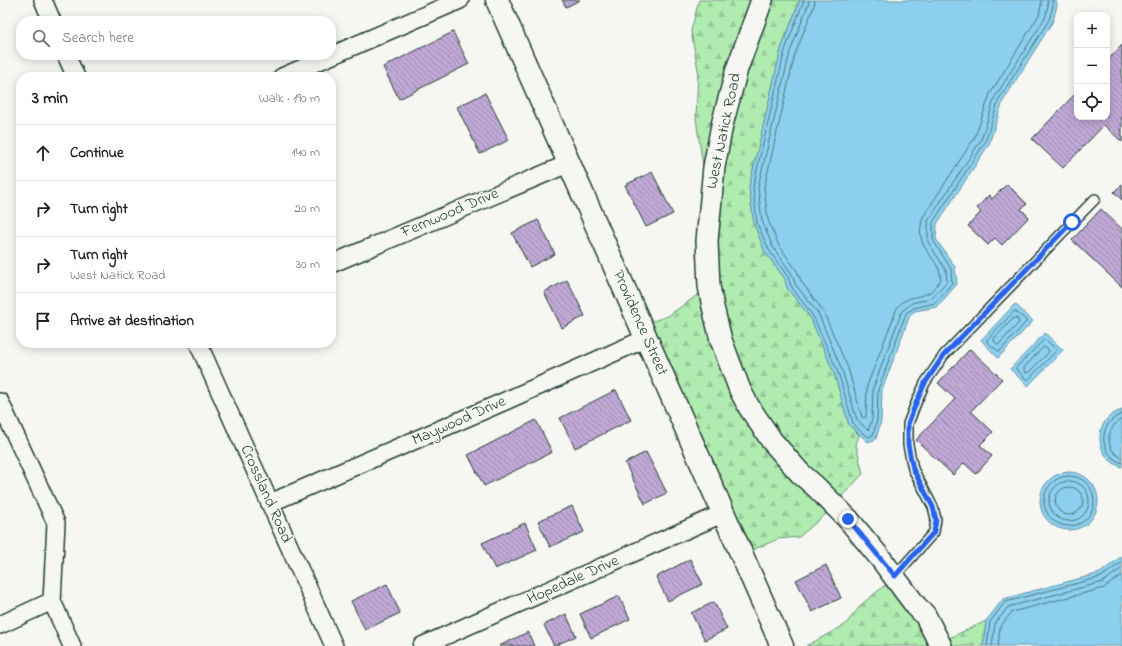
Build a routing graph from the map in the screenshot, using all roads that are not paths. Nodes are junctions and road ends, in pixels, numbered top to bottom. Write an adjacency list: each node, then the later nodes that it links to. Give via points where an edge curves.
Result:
1 (43, 0): 5 (street)
2 (460, 0): 6 (street)
3 (497, 0): 11 (main road, Providence Street)
4 (762, 0): 19 (street, West Natick Road, via 737,69 714,167 707,241 709,286 713,307 727,357 740,390 772,441 800,473 848,519)
5 (50, 16)
6 (336, 54)
7 (68, 60): 9 (street)
8 (321, 60): 10 (street)
9 (74, 72)
10 (294, 72)
11 (570, 162): 13 (street, Fernwood Drive); 14 (main road, Providence Street)
12 (1094, 199): 19 (lane, via 944,355 925,383 908,424 908,445 913,469 933,507 936,520 934,532)
13 (336, 262)
14 (647, 338): 17 (street, Maywood Drive); 18 (main road, Providence Street)
15 (200, 348): 17 (street, Crossland Road)
16 (0, 402): 20 (street, via 56,523)
17 (270, 503): 23 (street, Crossland Road)
18 (724, 513): 24 (street, Hopedale Drive); 25 (main road, Providence Street)
19 (895, 576): 26 (street, West Natick Road, via 925,615)
20 (52, 601): 21 (street); 22 (street)
21 (0, 624)
22 (72, 646)
23 (334, 646)
24 (422, 646)
25 (782, 646)
26 (940, 646)

